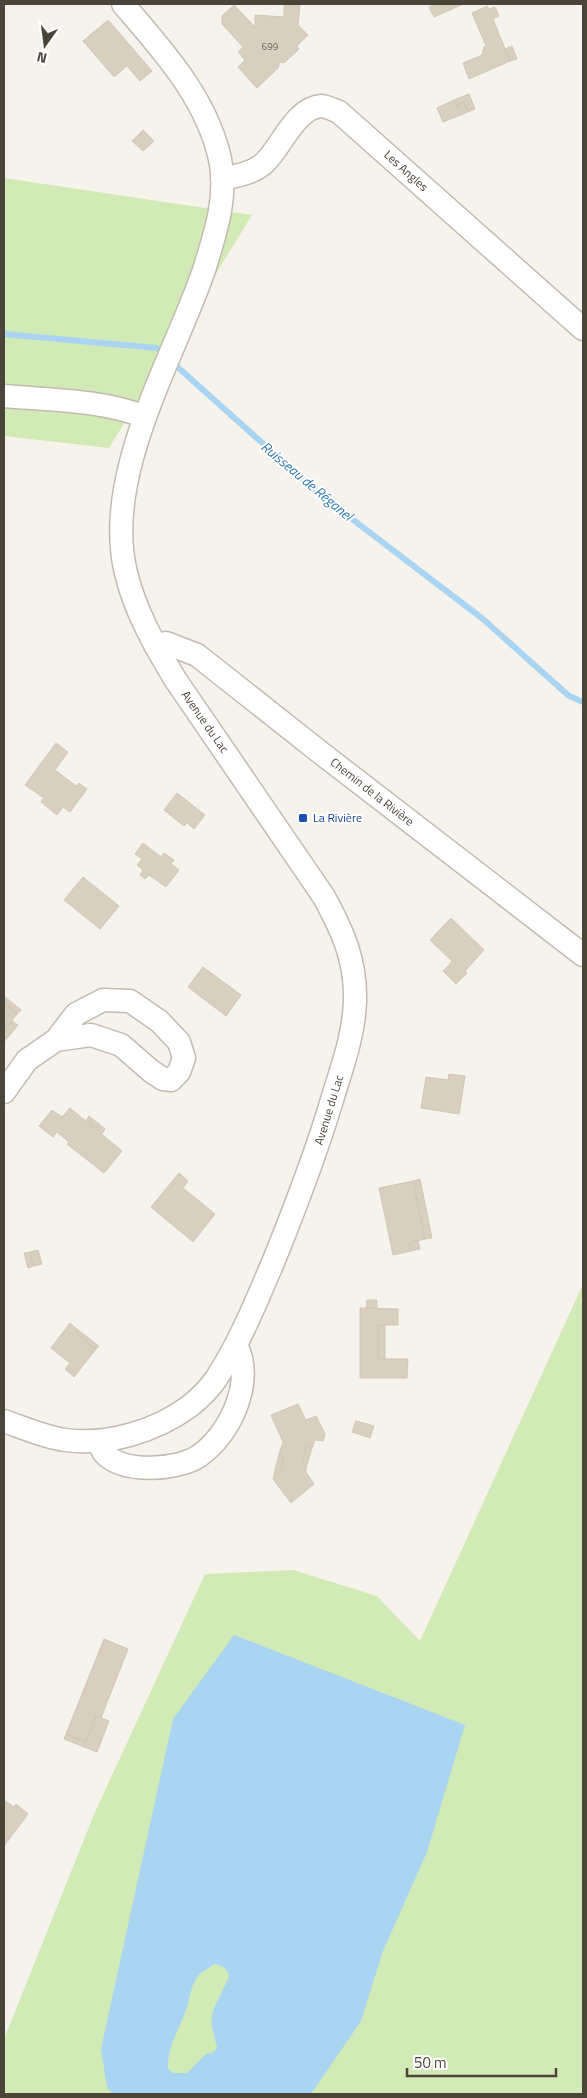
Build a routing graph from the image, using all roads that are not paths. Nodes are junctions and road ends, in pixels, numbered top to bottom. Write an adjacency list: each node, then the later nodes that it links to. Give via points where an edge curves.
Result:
1 (123, 4): 2 (street, Avenue du Lac, via 179,71 200,104 214,136)
2 (222, 179): 3 (street, Les Angles, via 245,174 262,165 308,110 322,106 339,112); 5 (street, Avenue du Lac, via 222,198 210,251)
3 (583, 329)
4 (4, 396): 5 (street, via 66,401 130,411)
5 (145, 417): 6 (street, Avenue du Lac, via 128,477 122,516 122,546 132,595)
6 (155, 645): 7 (street, Chemin de la Rivière, via 166,643 197,655); 10 (street, Avenue du Lac, via 324,897 342,930 355,977 354,1025 319,1143 257,1302)
7 (583, 955)
8 (56, 1040): 8 (street, via 91,1035 121,1045 163,1079 171,1080 179,1072 184,1058 178,1042 159,1021 130,1001 103,1000 76,1014); 9 (street, via 27,1060)
9 (4, 1092)
10 (236, 1345): 12 (street, Avenue du Lac, via 211,1385 191,1405 152,1428); 12 (street, via 242,1356 242,1385 236,1407 220,1436 199,1456 179,1465 133,1466 105,1454)
11 (4, 1421): 12 (street, Avenue du Lac, via 66,1440)
12 (98, 1441)

